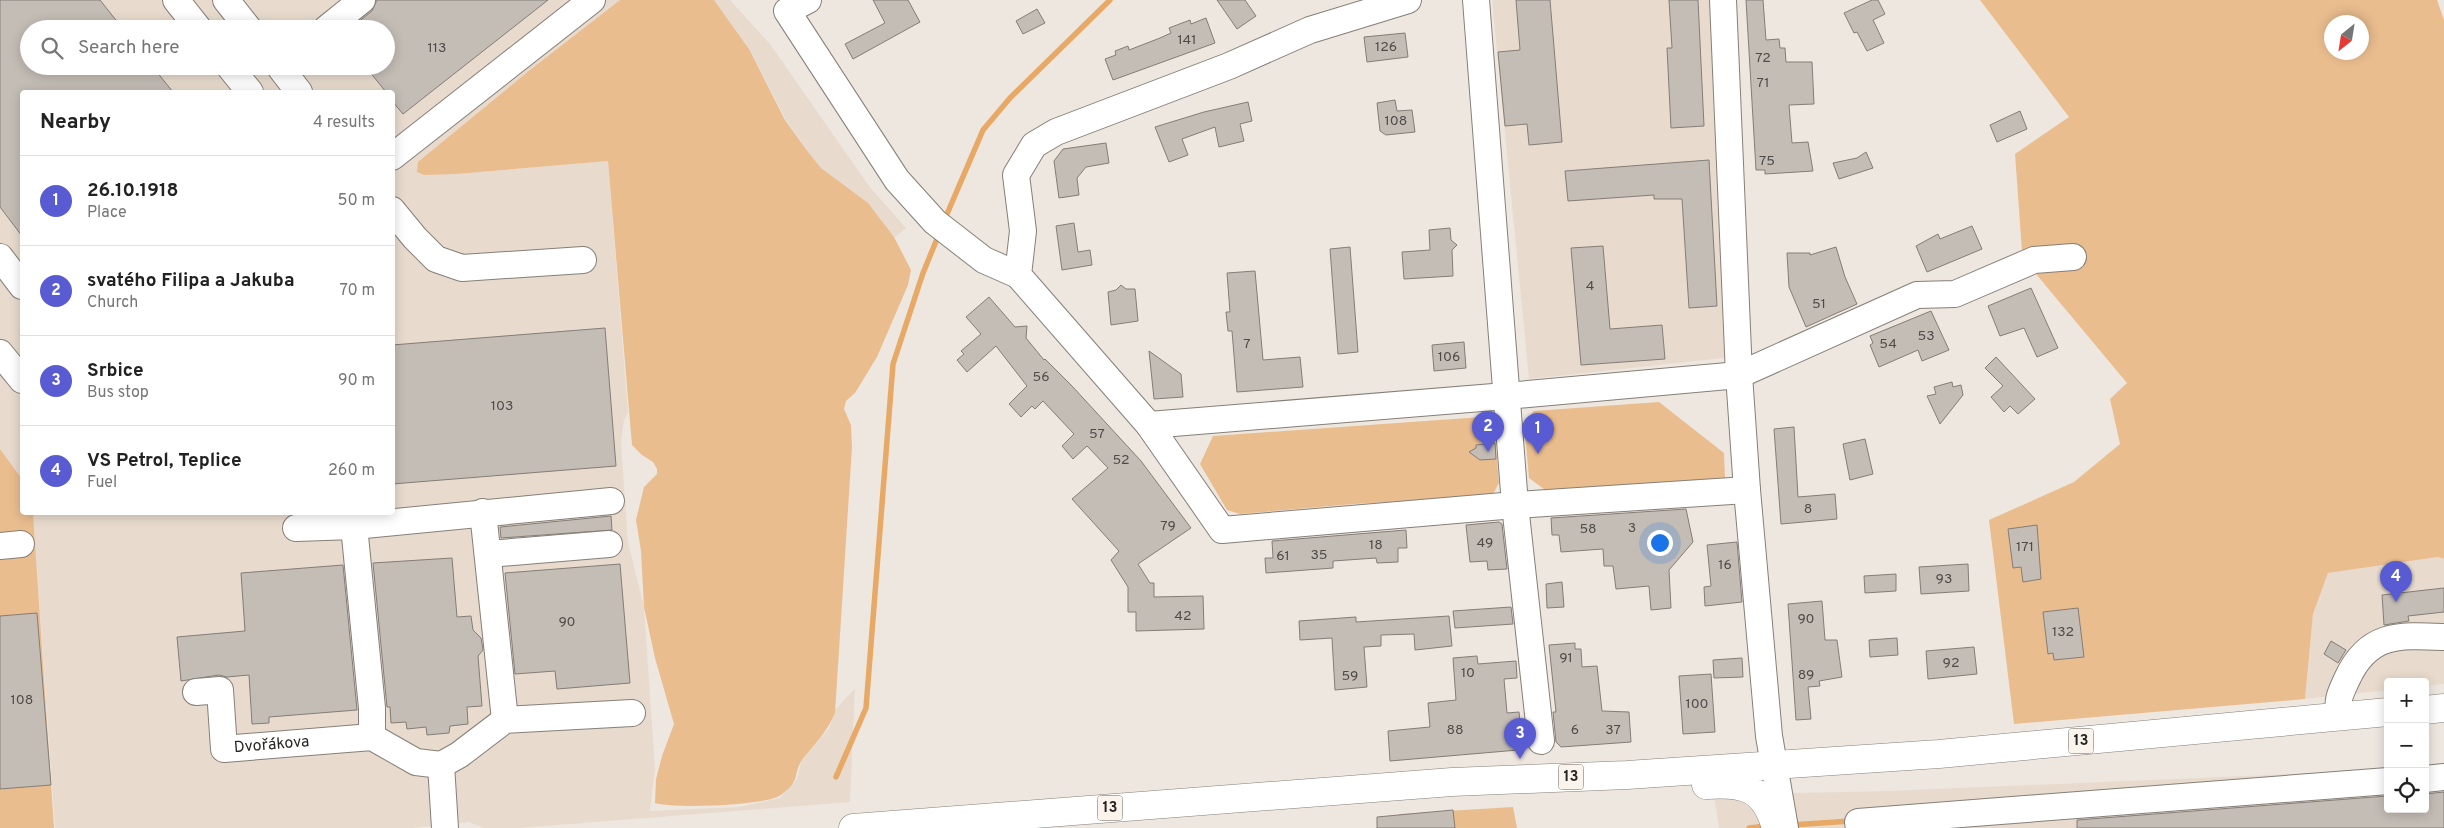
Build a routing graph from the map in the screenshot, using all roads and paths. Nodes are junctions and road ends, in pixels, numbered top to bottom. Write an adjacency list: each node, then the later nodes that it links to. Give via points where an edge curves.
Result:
1 (176, 0): 9 (street)
2 (226, 0): 10 (street)
3 (362, 0): 11 (street)
4 (592, 0): 16 (street)
5 (808, 0): 21 (street, via 788,11 897,180 934,222 984,260)
6 (1408, 0): 21 (street, via 1310,30 1229,66 1056,132 1034,145 1016,175 1022,230)
7 (1476, 0): 26 (street)
8 (1724, 0): 24 (street)
9 (192, 20)
10 (242, 20)
11 (337, 20)
12 (236, 75): 14 (street)
13 (286, 75): 15 (street)
14 (248, 90)
15 (298, 90)
16 (395, 155)
17 (395, 214): 20 (street, via 436,259 462,268)
18 (0, 257): 22 (street)
19 (2073, 257): 24 (street, via 2034,260 1956,294 1917,295)
20 (583, 260)
21 (1018, 275): 27 (street)
22 (13, 285)
23 (0, 353): 25 (street)
24 (1739, 375): 26 (street); 28 (street)
25 (20, 378)
26 (1506, 396): 27 (street); 30 (street)
27 (1149, 425): 30 (street, via 1222,530)
28 (1748, 490): 30 (street); 47 (street, via 1769,736)
29 (611, 501): 31 (street)
30 (1515, 505): 45 (street)
31 (483, 512): 32 (street); 35 (street)
32 (354, 526): 33 (street); 44 (street)
33 (296, 528)
34 (609, 544): 35 (street)
35 (488, 554): 43 (street)
36 (2444, 637): 42 (street, via 2382,640 2367,649 2355,662 2337,700)
37 (196, 692): 44 (street, Dvořákova, via 220,690 224,749)
38 (2444, 708): 39 (main road)
39 (2429, 710)
40 (2384, 712): 42 (main road, 13)
41 (632, 713): 43 (street)
42 (2339, 716): 47 (main road, 13, via 1939,754)
43 (505, 720): 46 (street)
44 (372, 737): 46 (street, via 416,762)
45 (1541, 741)
46 (441, 765): 53 (street)
47 (1775, 765): 49 (main road, 13); 52 (street)
48 (2444, 777): 50 (street)
49 (1531, 778): 52 (main road, via 1606,788 1664,789 1731,784 1758,794); 54 (main road, 13)
50 (2429, 778)
51 (2384, 781): 55 (street, via 1858,822)
52 (1782, 824)
53 (445, 828)
54 (853, 828)
55 (1859, 828)

